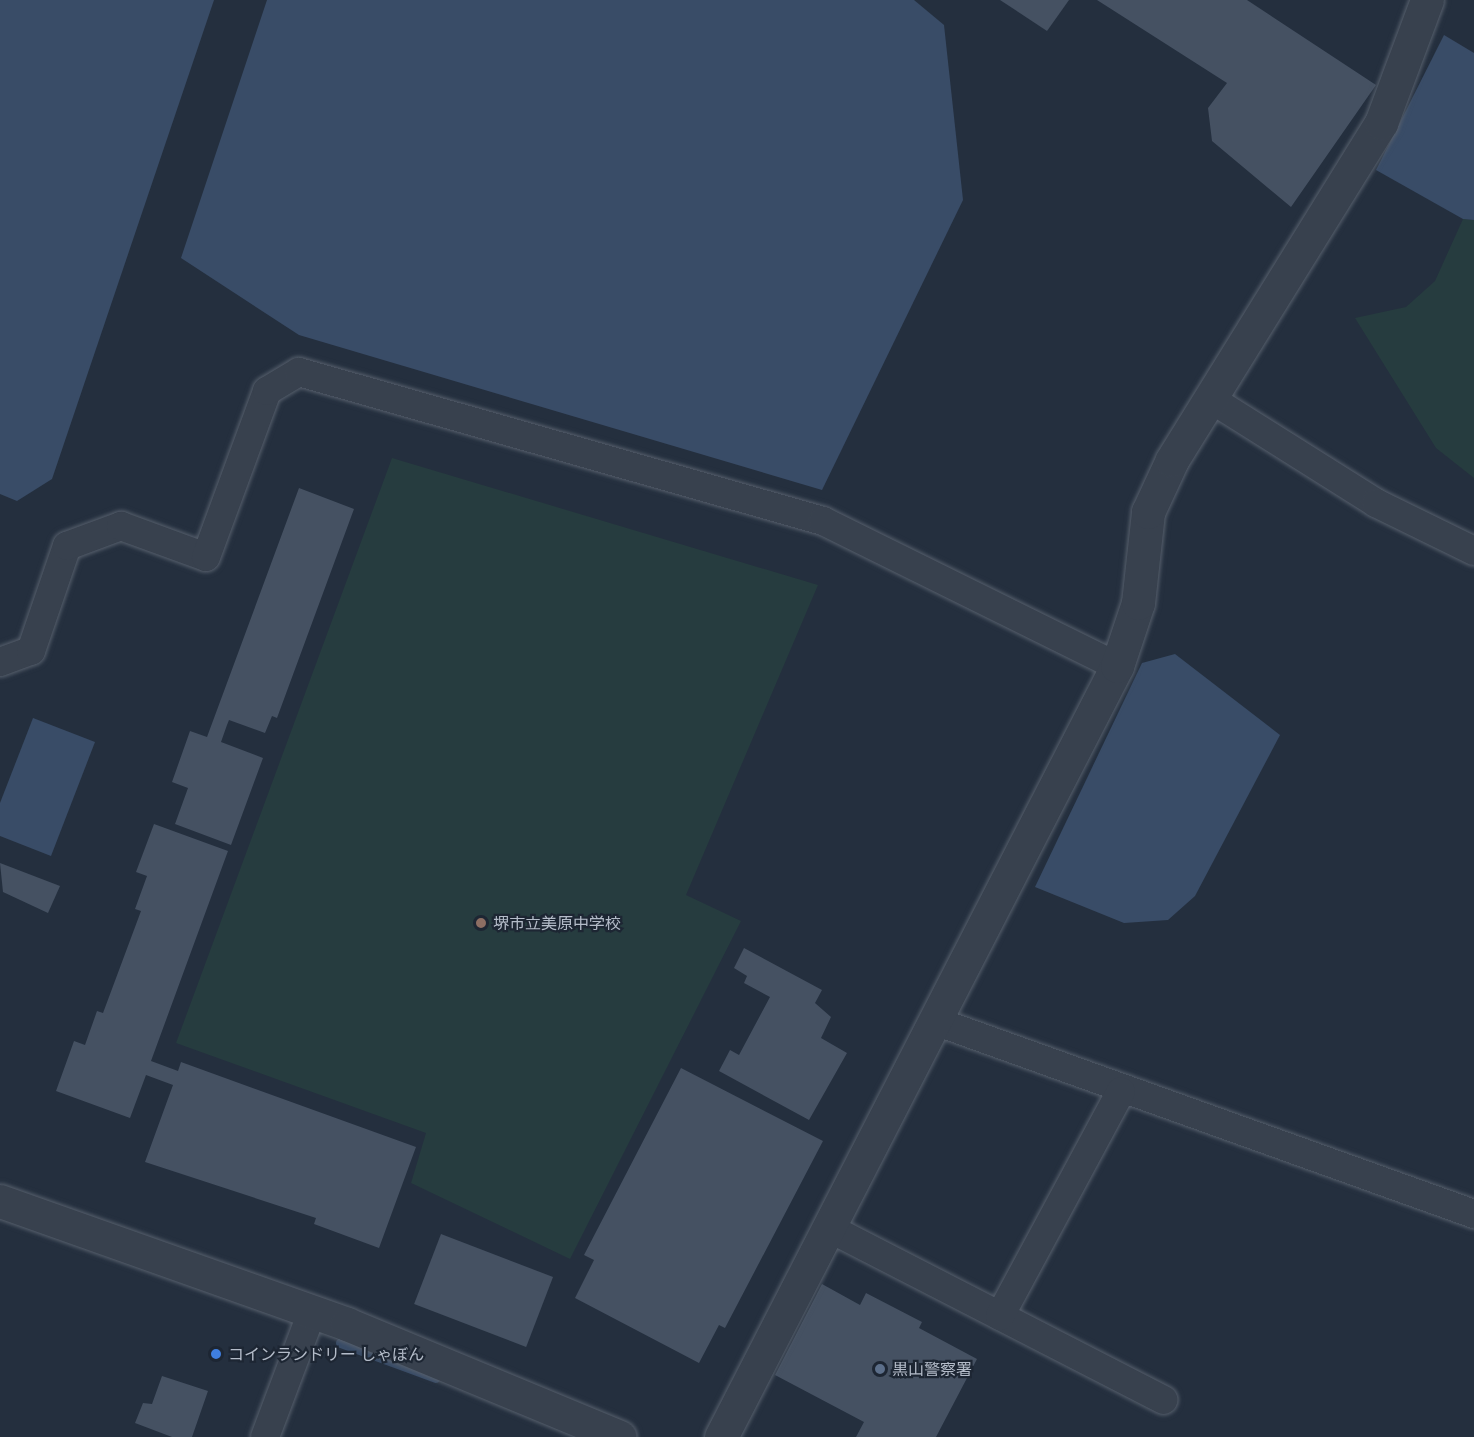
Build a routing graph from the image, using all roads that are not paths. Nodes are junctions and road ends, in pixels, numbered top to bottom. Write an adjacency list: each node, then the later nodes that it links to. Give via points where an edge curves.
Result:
1 (1427, 0): 2 (street, via 1382,123)
2 (1211, 399): 3 (street, via 1376,503); 5 (street, via 1172,460 1148,512 1138,603)
3 (1474, 551)
4 (0, 662): 5 (street, via 31,651 67,546 122,526 206,557 267,391 299,372 823,521)
5 (1117, 666): 6 (street)
6 (935, 1021): 7 (street); 10 (street)
7 (1121, 1091): 9 (street); 12 (street)
8 (0, 1201): 11 (street)
9 (1474, 1214)
10 (829, 1228): 12 (street); 16 (street)
11 (312, 1312): 14 (street); 15 (street)
12 (1000, 1316): 13 (street)
13 (1163, 1400)
14 (265, 1437)
15 (620, 1437)
16 (721, 1437)

